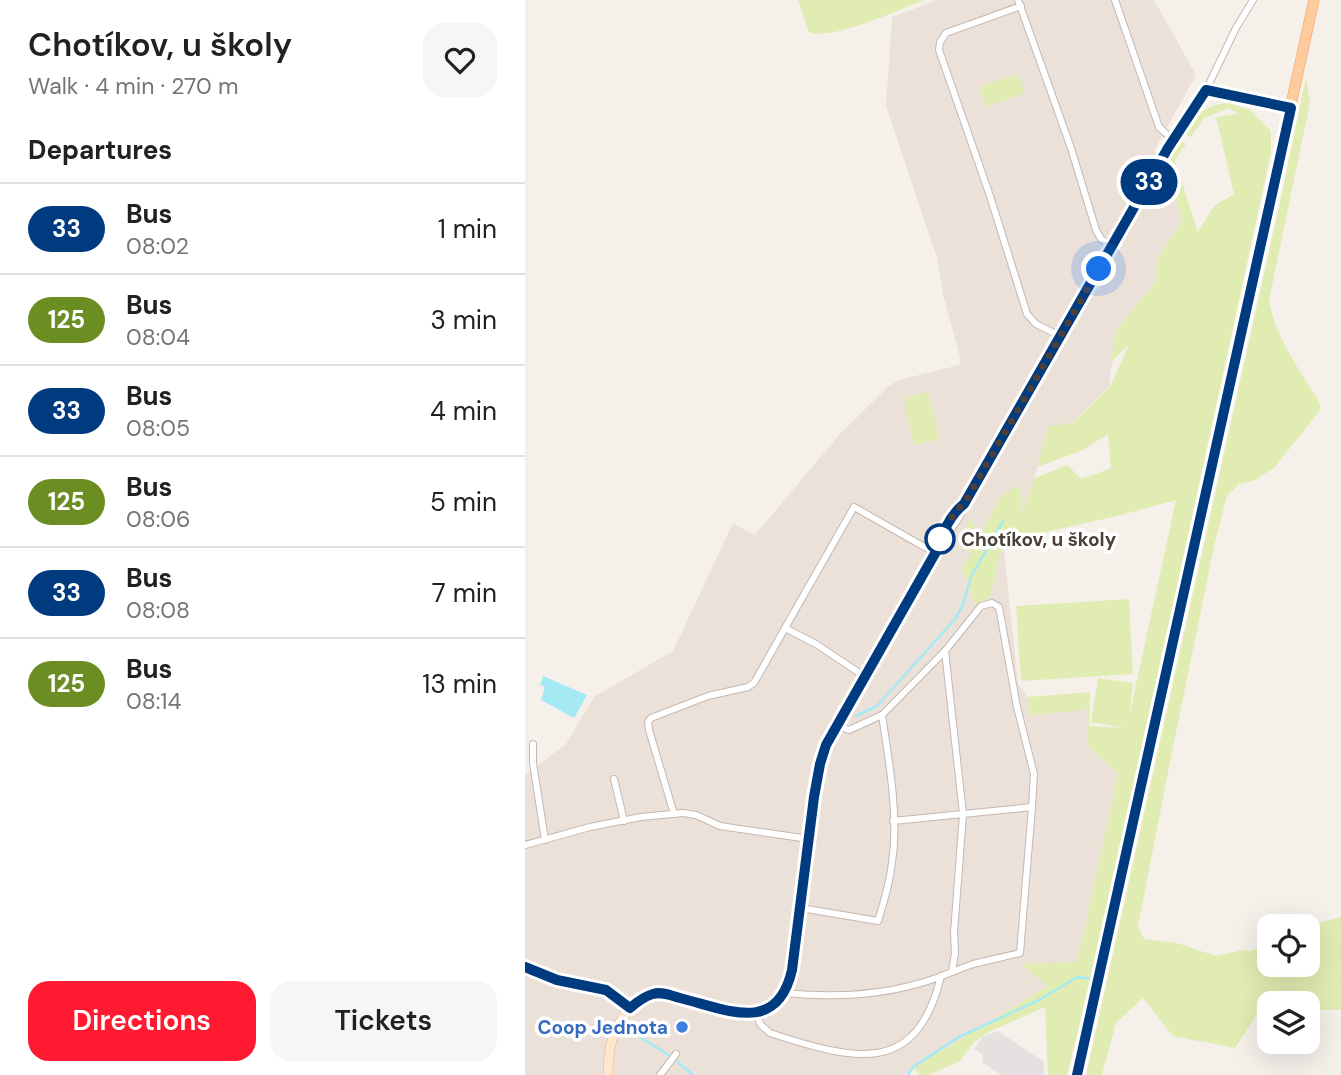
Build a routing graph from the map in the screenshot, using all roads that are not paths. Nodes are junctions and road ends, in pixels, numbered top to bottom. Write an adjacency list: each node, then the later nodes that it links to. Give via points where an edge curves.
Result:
1 (1115, 0): 7 (street, via 1159,127)
2 (1253, 0): 5 (street)
3 (1314, 0): 6 (main road)
4 (1019, 3): 8 (street, via 1096,230); 9 (street, via 946,33 939,50 1027,314)
5 (1206, 90): 6 (street); 7 (street)
6 (1291, 108): 38 (main road)
7 (1173, 140): 8 (street)
8 (1112, 246): 9 (street)
9 (1060, 336): 10 (street)
10 (936, 551): 11 (street, via 854,507); 13 (street)
11 (785, 628): 13 (street); 19 (street, via 754,683 649,720)
12 (945, 651): 14 (street); 18 (street, via 981,606 992,603 999,607 1034,774); 20 (street)
13 (864, 676): 15 (street)
14 (882, 715): 15 (street, via 849,730); 22 (street)
15 (836, 725): 23 (street, via 820,764)
16 (533, 744): 24 (street)
17 (614, 779): 21 (street)
18 (1032, 807): 20 (street); 28 (street, via 1020,953)
19 (674, 814): 21 (street); 23 (street, via 688,813 720,826)
20 (963, 814): 22 (street); 28 (street)
21 (624, 821): 24 (street)
22 (893, 821): 26 (street, via 893,862 878,921)
23 (809, 839): 26 (street)
24 (545, 840): 25 (street)
25 (525, 845)
26 (801, 908): 30 (street)
27 (525, 967): 31 (street, via 557,980 606,990)
28 (951, 972): 29 (street)
29 (941, 976): 30 (street, via 860,995); 33 (street)
30 (785, 993): 32 (street, via 775,1005)
31 (630, 1008): 32 (street, via 659,993); 36 (street, via 608,1051)
32 (755, 1013): 35 (street, via 770,1033)
33 (915, 1044)
34 (673, 1057): 37 (street)
35 (857, 1061)
36 (608, 1075)
37 (660, 1075)
38 (1077, 1075)

